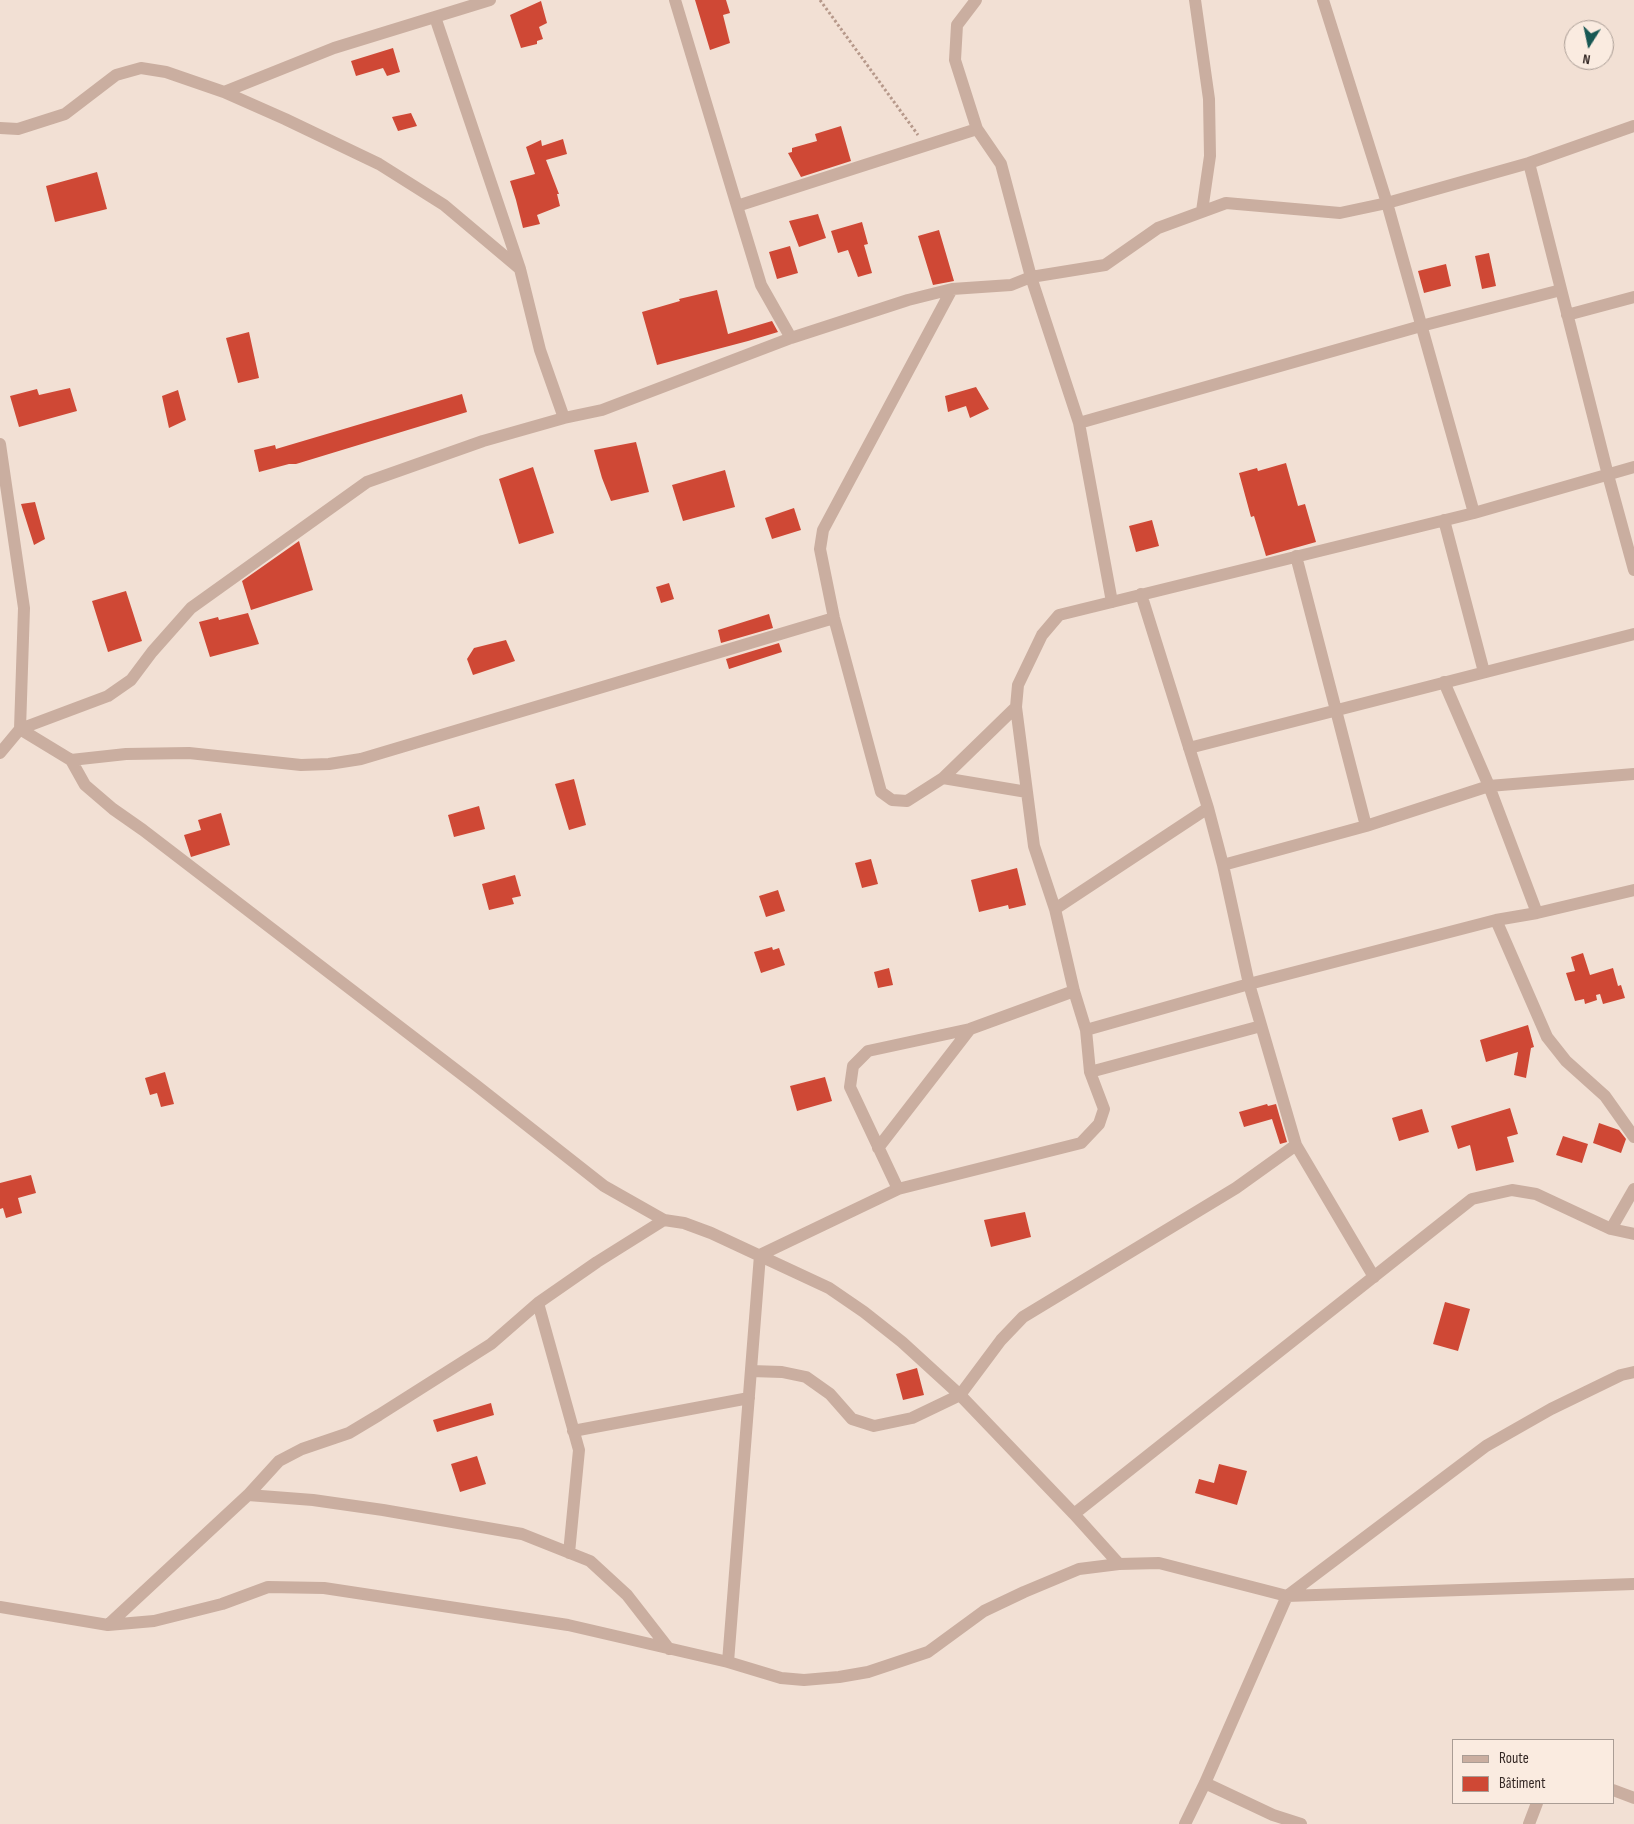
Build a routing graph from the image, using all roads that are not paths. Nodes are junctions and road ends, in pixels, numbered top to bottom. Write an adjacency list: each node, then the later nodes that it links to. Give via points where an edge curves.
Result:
1 (490, 0): 6 (street)
2 (675, 0): 13 (street)
3 (976, 0): 10 (street, via 957,25 954,60)
4 (1196, 0): 14 (street, via 1209,99 1210,156)
5 (1323, 0): 12 (street)
6 (435, 17): 7 (street, via 334,48); 15 (street)
7 (224, 92): 9 (street, via 166,72 141,68 116,76 65,114 18,130); 15 (street, via 379,164 444,205)
8 (1634, 126): 11 (street)
9 (0, 128)
10 (977, 129): 13 (street); 16 (street, via 1001,164)
11 (1529, 163): 12 (street); 18 (street)
12 (1387, 203): 14 (street, via 1340,213 1226,203); 21 (street)
13 (736, 206): 22 (street, via 761,285)
14 (1202, 211): 16 (street, via 1158,228 1105,265)
15 (520, 269): 23 (street, via 540,350)
16 (1031, 277): 17 (street, via 1011,285); 24 (street)
17 (952, 289): 22 (street); 34 (street, via 823,530 820,548)
18 (1561, 290): 20 (street); 21 (street)
19 (1634, 297): 20 (street)
20 (1567, 315): 27 (street)
21 (1421, 326): 24 (street); 28 (street)
22 (791, 338): 23 (street, via 602,410)
23 (564, 418): 40 (street, via 367,482 191,608 131,680 108,696)
24 (1079, 423): 33 (street)
25 (0, 444): 40 (street, via 24,608)
26 (1634, 468): 27 (street)
27 (1608, 475): 28 (street); 31 (street)
28 (1474, 513): 29 (street)
29 (1444, 520): 30 (street); 36 (street)
30 (1296, 556): 32 (street); 39 (street)
31 (1634, 570)
32 (1141, 594): 33 (street); 41 (street)
33 (1112, 602): 38 (street, via 1059,615 1042,635 1022,676)
34 (834, 618): 43 (street, via 361,759 301,765 189,753 126,754); 45 (street, via 881,792 892,800 907,801)
35 (1634, 634): 36 (street)
36 (1484, 672): 37 (street)
37 (1444, 682): 39 (street); 46 (street)
38 (1016, 707): 45 (street); 47 (street)
39 (1336, 710): 41 (street); 49 (street)
40 (20, 729): 42 (street); 43 (street)
41 (1189, 748): 48 (street)
42 (0, 753)
43 (71, 760): 66 (street, via 84,785 113,809 604,1186)
44 (1634, 774): 46 (street)
45 (943, 778): 47 (street)
46 (1490, 786): 49 (street); 53 (street)
47 (1027, 792): 52 (street, via 1034,846)
48 (1208, 808): 50 (street); 52 (street)
49 (1366, 826): 50 (street)
50 (1224, 865): 55 (street)
51 (1634, 890): 53 (street)
52 (1055, 909): 56 (street)
53 (1537, 913): 54 (street)
54 (1496, 920): 55 (street); 61 (street, via 1547,1037 1566,1061 1605,1096)
55 (1249, 984): 57 (street); 59 (street)
56 (1074, 991): 58 (street); 59 (street)
57 (1261, 1026): 60 (street); 62 (street)
58 (970, 1029): 63 (street); 63 (street, via 868,1052 853,1066 850,1086)
59 (1086, 1030): 60 (street)
60 (1090, 1072): 64 (street, via 1104,1109 1099,1124 1081,1143)
61 (1634, 1138)
62 (1296, 1145): 70 (street); 74 (street, via 1236,1188 1023,1317 1001,1340)
63 (878, 1148): 64 (street)
64 (898, 1189): 69 (street)
65 (1634, 1189): 67 (street)
66 (664, 1220): 69 (street, via 712,1233); 71 (street)
67 (1612, 1229): 68 (street); 70 (street, via 1536,1194 1512,1190 1472,1199)
68 (1634, 1234)
69 (760, 1255): 72 (street); 74 (street, via 829,1288 864,1312)
70 (1374, 1277): 78 (street)
71 (538, 1303): 76 (street); 77 (street, via 491,1344 349,1433 302,1448 279,1461)
72 (751, 1371): 74 (street, via 806,1377 830,1394 852,1420 874,1426 912,1418); 75 (street)
73 (1634, 1372): 82 (street, via 1621,1375 1551,1409 1486,1446)
74 (960, 1395): 78 (street)
75 (749, 1398): 76 (street); 86 (street)
76 (573, 1431): 79 (street, via 579,1459)
77 (248, 1495): 79 (street, via 314,1500 522,1534); 84 (street)
78 (1074, 1514): 80 (street)
79 (569, 1552): 85 (street, via 590,1561 627,1595)
80 (1118, 1564): 82 (street, via 1159,1563); 86 (street, via 1079,1569 1024,1592 984,1611 928,1652 868,1672 804,1680 781,1678)
81 (1634, 1584): 82 (street)
82 (1287, 1596): 87 (street)
83 (0, 1607): 84 (street)
84 (108, 1624): 85 (street, via 154,1621 222,1604 268,1587 324,1588 568,1626)
85 (670, 1649): 86 (street)
86 (728, 1662)
87 (1204, 1783): 91 (street); 92 (street, via 1273,1815)
88 (1614, 1790): 89 (street)
89 (1634, 1798)
90 (1537, 1804): 93 (street)
91 (1185, 1824)
92 (1301, 1824)
93 (1529, 1824)

